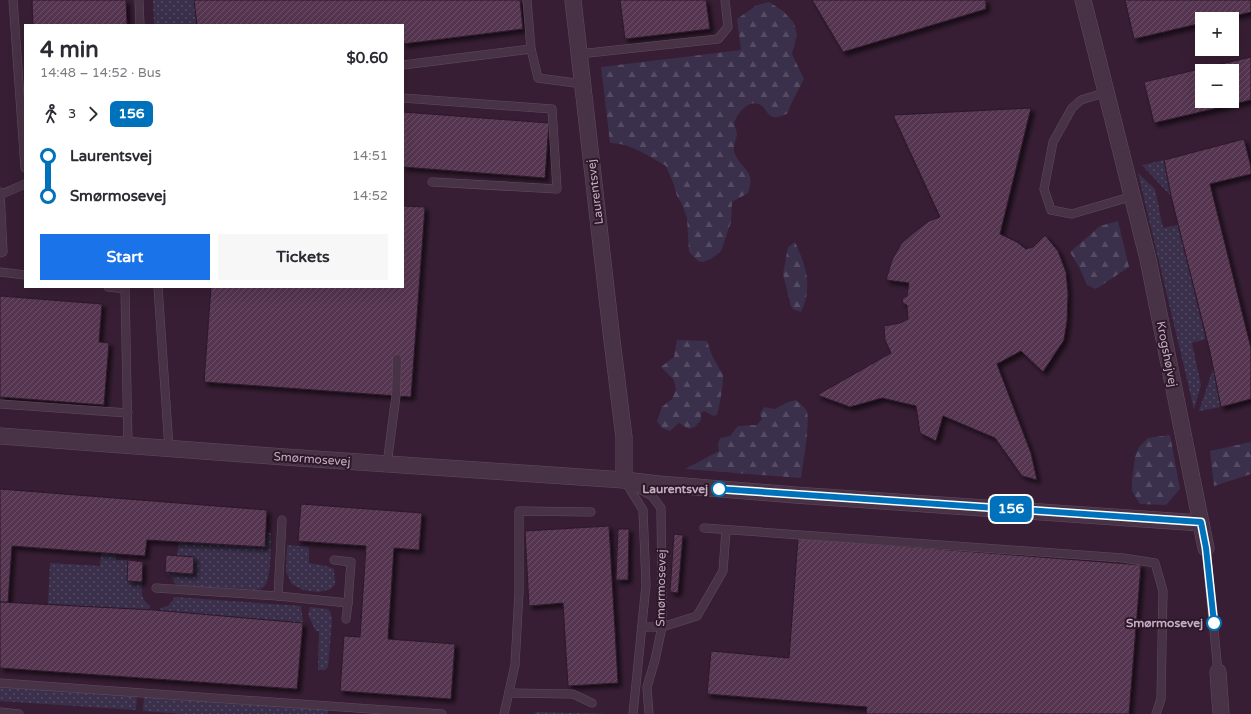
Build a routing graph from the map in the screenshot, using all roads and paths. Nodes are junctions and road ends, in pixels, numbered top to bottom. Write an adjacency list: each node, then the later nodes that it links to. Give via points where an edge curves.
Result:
1 (13, 0): 14 (lane)
2 (139, 0): 7 (lane)
3 (527, 0): 8 (lane)
4 (573, 0): 9 (street, Laurentsvej)
5 (725, 0): 9 (lane, via 728,27 718,39)
6 (1083, 0): 12 (street, Krogshøjvej)
7 (140, 24)
8 (531, 49): 10 (lane); 11 (lane, via 538,78)
9 (579, 54): 11 (street, Laurentsvej)
10 (404, 65)
11 (583, 84): 32 (street, Laurentsvej, via 624,437)
12 (1107, 92): 19 (street, Krogshøjvej); 19 (lane, via 1082,100 1072,108 1053,142 1044,189 1051,210 1072,214)
13 (404, 98): 15 (lane, via 552,108 557,189)
14 (24, 154)
15 (432, 182)
16 (24, 184): 18 (lane)
17 (0, 192): 18 (lane)
18 (0, 195): 20 (lane, via 3,252)
19 (1133, 196): 35 (street, Krogshøjvej)
20 (0, 253)
21 (0, 272): 22 (lane)
22 (24, 275)
23 (117, 288): 27 (lane, via 126,289)
24 (158, 288): 30 (lane)
25 (397, 360): 31 (lane, via 396,396)
26 (0, 404): 27 (lane)
27 (128, 413): 29 (lane)
28 (0, 436): 29 (street, Smørmosevej)
29 (128, 445): 30 (street, Smørmosevej)
30 (169, 448): 31 (street, Smørmosevej)
31 (387, 464): 32 (street, Smørmosevej)
32 (624, 480): 35 (street, Smørmosevej, via 802,495); 44 (lane, Smørmosevej, via 643,510 646,585); 45 (lane, Smørmosevej, via 652,496 660,508)
33 (591, 512): 48 (lane, via 519,511 519,592 515,665)
34 (282, 520): 41 (lane)
35 (1201, 522): 38 (street, Krogshøjvej)
36 (704, 528): 37 (lane)
37 (726, 530): 45 (lane, via 723,571 697,616); 56 (lane, via 1123,558 1156,563 1164,591 1161,699)
38 (1206, 548): 46 (lane, Krogshøjvej)
39 (334, 560): 42 (lane, via 351,562)
40 (156, 588): 41 (lane)
41 (278, 596): 42 (lane)
42 (348, 603): 43 (lane)
43 (346, 619)
44 (642, 626): 45 (lane); 54 (lane, Smørmosevej)
45 (662, 626): 55 (lane, Smørmosevej, via 647,687)
46 (1218, 672): 57 (street, Krogshøjvej)
47 (0, 683): 52 (lane)
48 (509, 693): 49 (lane, via 573,694); 53 (lane)
49 (592, 703)
50 (0, 712): 51 (lane)
51 (19, 714)
52 (442, 714)
53 (504, 714)
54 (633, 714)
55 (649, 714)
56 (1156, 714)
57 (1221, 714)

